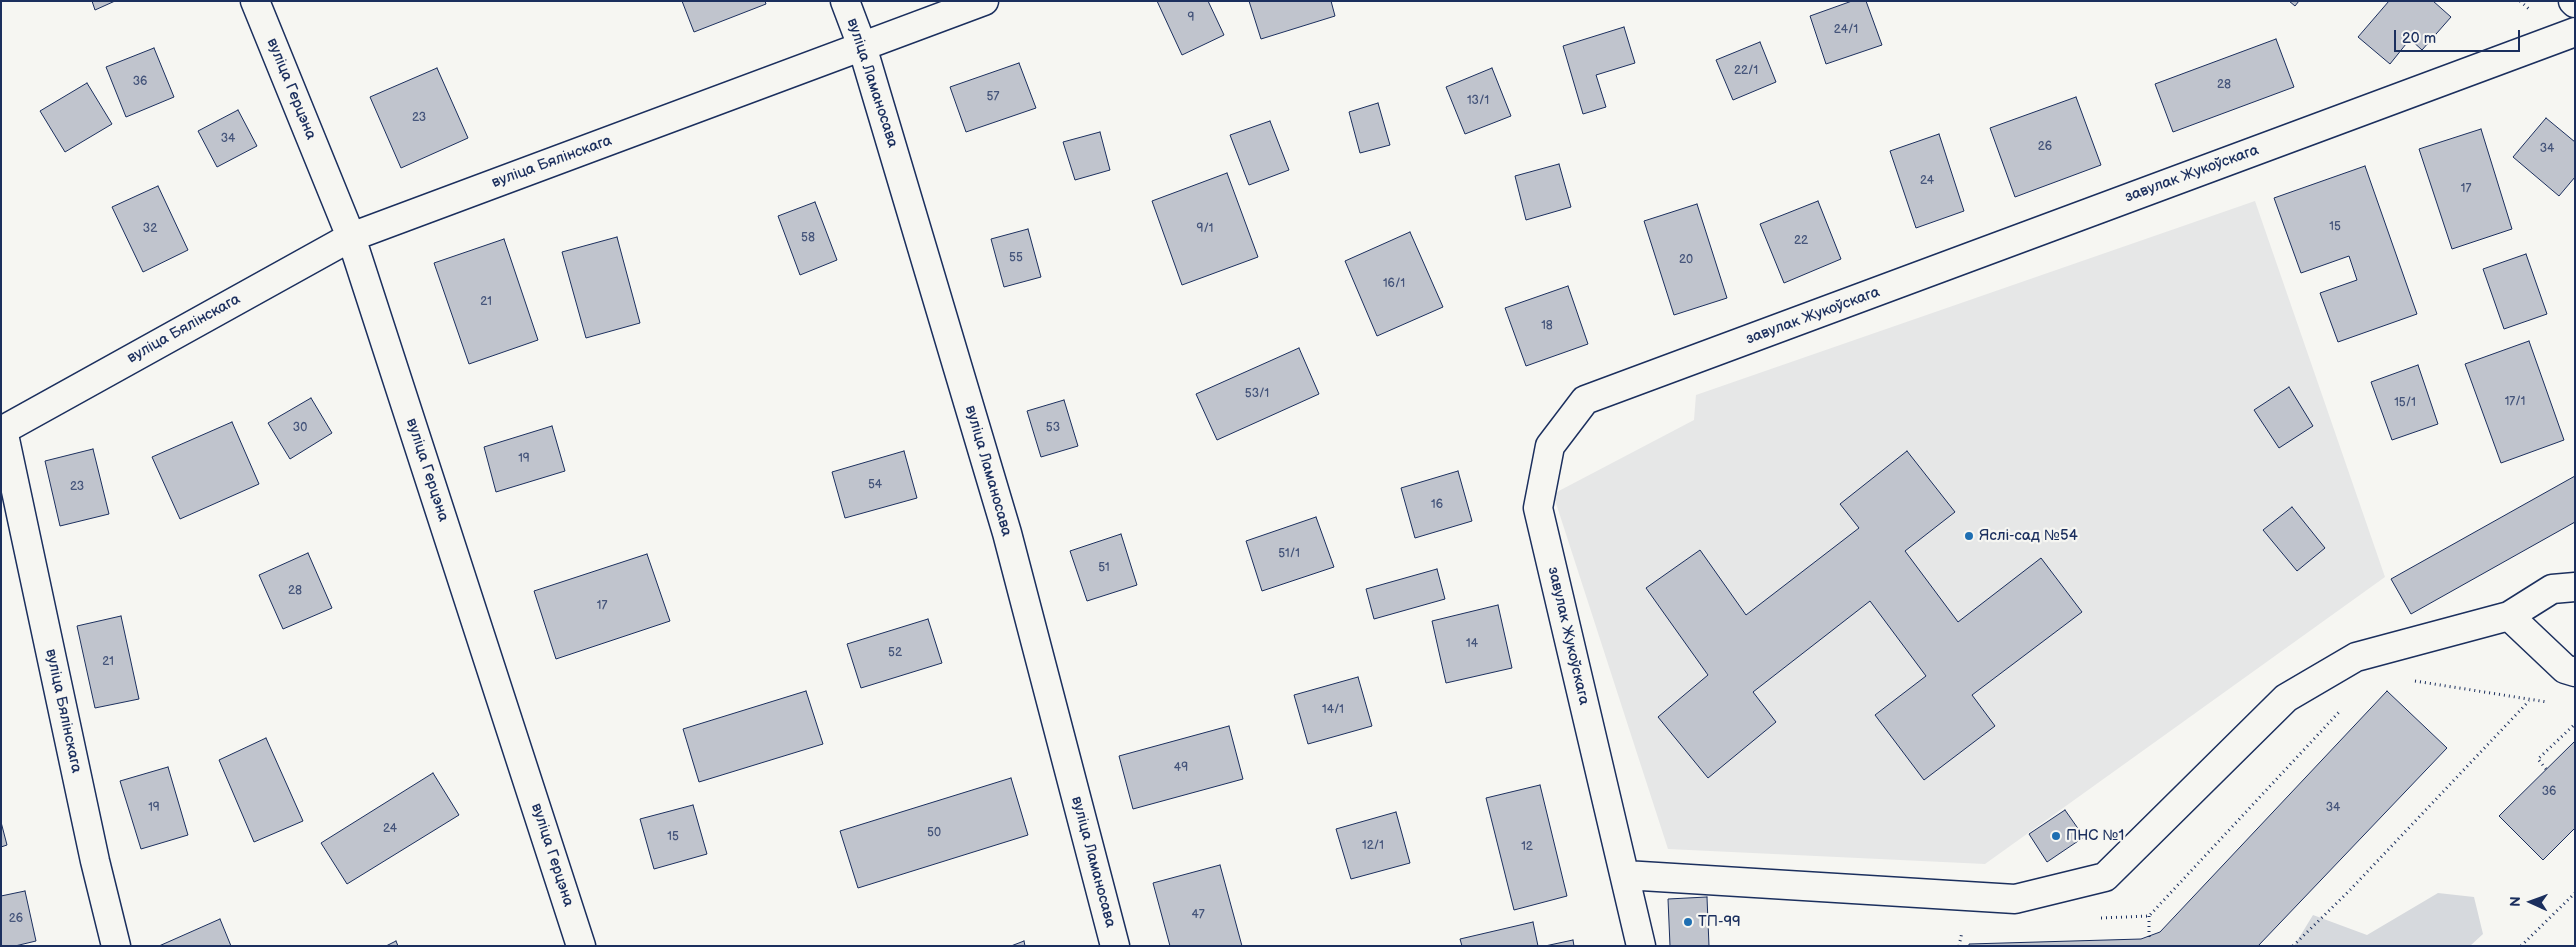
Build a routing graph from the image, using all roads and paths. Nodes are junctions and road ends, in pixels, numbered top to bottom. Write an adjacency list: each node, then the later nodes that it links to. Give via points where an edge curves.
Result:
1 (255, 1): 6 (street, вуліца Герцэна)
2 (845, 1): 5 (street, вуліца Ламаносава)
3 (984, 1): 5 (street, вуліца Бялінскага)
4 (2575, 32): 16 (street, завулак Жукоўскага, via 1585,400 1550,446 1538,508)
5 (862, 46): 6 (street, вуліца Бялінскага); 23 (street, вуліца Ламаносава, via 1006,533)
6 (351, 237): 21 (street, вуліца Бялінскага, via 3,430); 22 (street, вуліца Герцэна)
7 (2575, 587): 8 (street, via 2552,589)
8 (2509, 616): 9 (street, via 2565,669); 16 (street, via 2356,657 2286,698 2105,876 2014,900)
9 (2575, 672)
10 (2413, 680): 11 (path)
11 (2529, 700): 12 (path); 25 (path)
12 (2556, 704)
13 (2342, 709): 18 (path)
14 (2575, 724): 15 (path, via 2538,759)
15 (2546, 769)
16 (1625, 875): 24 (street, завулак Жукоўскага)
17 (2575, 893): 26 (path)
18 (2150, 916): 19 (path); 20 (path)
19 (2091, 918)
20 (2149, 937)
21 (116, 946)
22 (581, 946)
23 (1115, 946)
24 (1641, 946)
25 (2293, 946)
26 (2521, 946)

